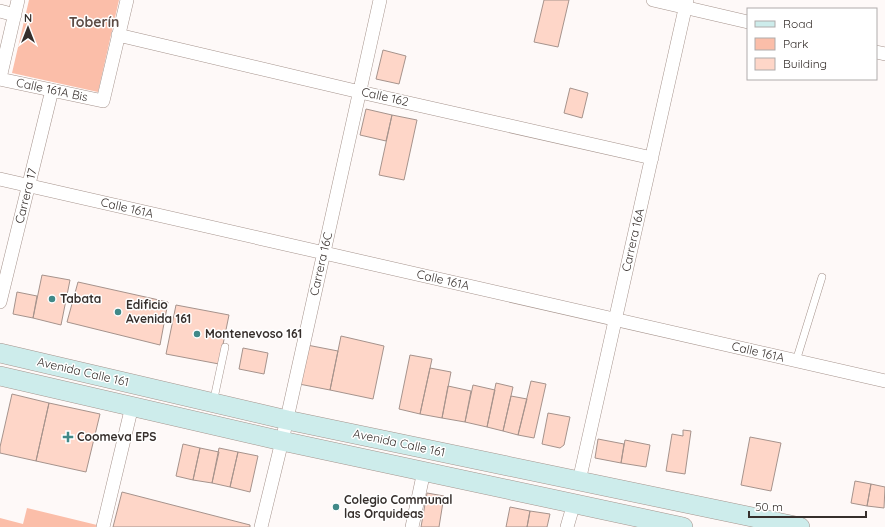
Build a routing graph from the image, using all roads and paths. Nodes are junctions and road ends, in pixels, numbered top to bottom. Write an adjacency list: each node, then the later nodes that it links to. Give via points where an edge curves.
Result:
1 (18, 0): 7 (street)
2 (126, 0): 9 (street)
3 (380, 0): 12 (street, Carrera 16C)
4 (653, 0): 5 (street)
5 (687, 4): 8 (street); 13 (street, Carrera 16A)
6 (0, 11): 7 (street)
7 (15, 15): 10 (street)
8 (747, 22)
9 (118, 35): 11 (street, Calle 161A Bis, via 103,101); 12 (street, Calle 162)
10 (0, 78): 11 (street, Calle 161A Bis)
11 (52, 90): 15 (street, Carrera 17)
12 (360, 92): 13 (street, Calle 162); 16 (street, Carrera 16C)
13 (652, 158): 19 (street, Carrera 16A)
14 (0, 179): 15 (street, Calle 161A)
15 (29, 185): 16 (street, Calle 161A); 18 (street, Carrera 17)
16 (324, 253): 19 (street, Calle 161A); 27 (street, Carrera 16C)
17 (822, 277): 22 (lane)
18 (0, 302)
19 (615, 320): 22 (street, Calle 161A); 30 (street, Carrera 16A)
20 (225, 347): 25 (lane)
21 (0, 353): 25 (main road, Avenida Calle 161)
22 (796, 361): 24 (street, Calle 161A)
23 (0, 376): 26 (main road, Avenida Calle 161)
24 (885, 381)
25 (214, 403): 27 (main road, Avenida Calle 161)
26 (132, 406): 28 (main road, Avenida Calle 161); 32 (street)
27 (287, 420): 28 (street, Carrera 16C); 30 (main road, Avenida Calle 161)
28 (282, 440): 29 (main road, Avenida Calle 161); 33 (street, Carrera 16C)
29 (424, 471): 31 (main road, Avenida Calle 161); 34 (street)
30 (579, 481): 37 (main road, Avenida Calle 161)
31 (574, 503): 35 (street); 36 (main road, Avenida Calle 161)
32 (103, 527)
33 (261, 527)
34 (412, 527)
35 (567, 527)
36 (683, 527)
37 (800, 527)

